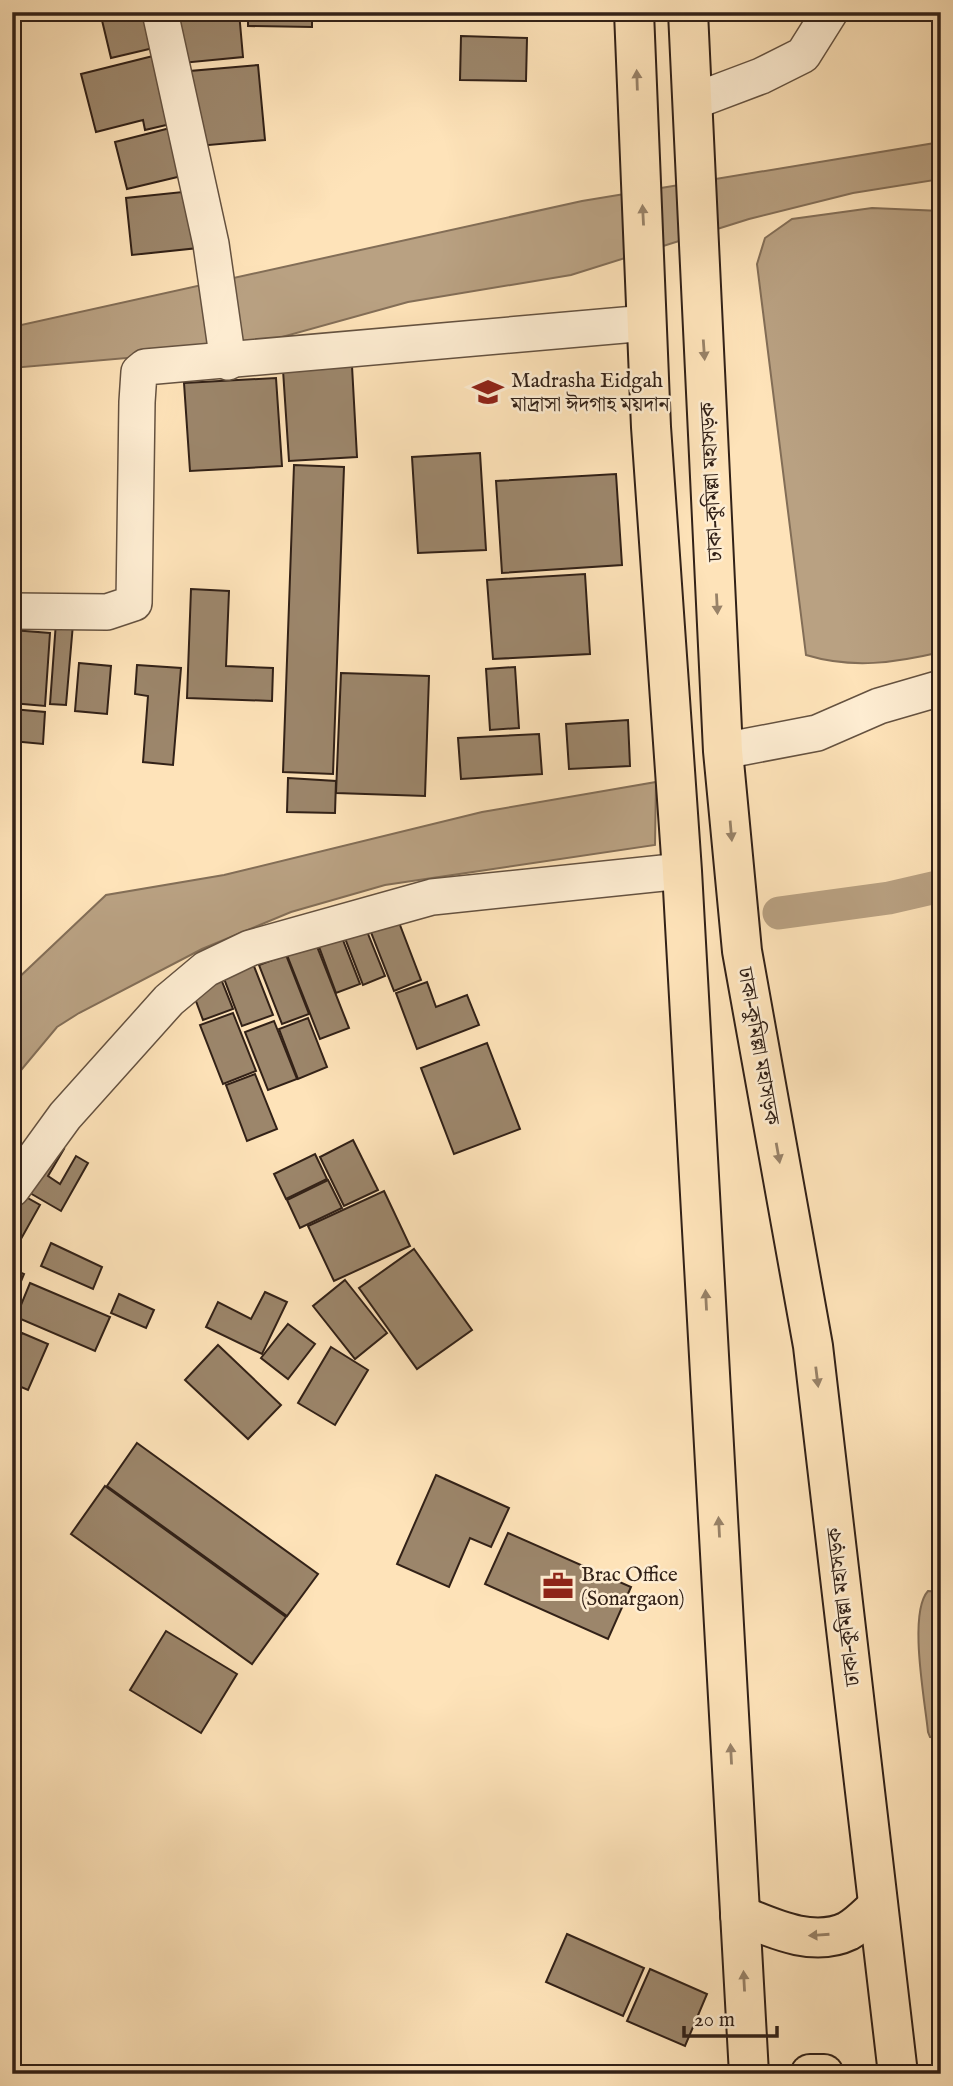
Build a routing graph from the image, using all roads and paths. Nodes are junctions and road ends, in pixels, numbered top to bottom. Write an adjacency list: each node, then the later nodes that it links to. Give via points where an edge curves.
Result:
1 (160, 12): 7 (street, via 211,244)
2 (634, 12): 6 (highway, one-way to 2)
3 (688, 12): 5 (highway, ঢাকা–কুমিল্লা মহাসড়ক)
4 (830, 12): 5 (street, via 803,55)
5 (692, 102): 10 (highway, ঢাকা–কুমিল্লা মহাসড়ক, one-way to 10)
6 (647, 323): 7 (street); 11 (highway)
7 (228, 362): 8 (street, via 145,367 139,372 134,603 107,612)
8 (12, 611)
9 (941, 688): 10 (street, via 879,706 817,733)
10 (723, 751): 13 (highway, ঢাকা–কুমিল্লা মহাসড়ক, one-way to 13, via 742,950 813,1346)
11 (682, 871): 12 (street, via 432,897 250,948 206,969 169,1000 65,1116); 14 (highway, one-way to 11)
12 (12, 1189)
13 (878, 1906): 14 (highway, one-way to 14, via 847,1931 818,1937 786,1933); 18 (highway, ঢাকা–কুমিল্লা মহাসড়ক)
14 (740, 1915): 15 (highway, one-way to 14)
15 (749, 2074)
16 (810, 2074): 17 (highway)
17 (824, 2074)
18 (898, 2074)

